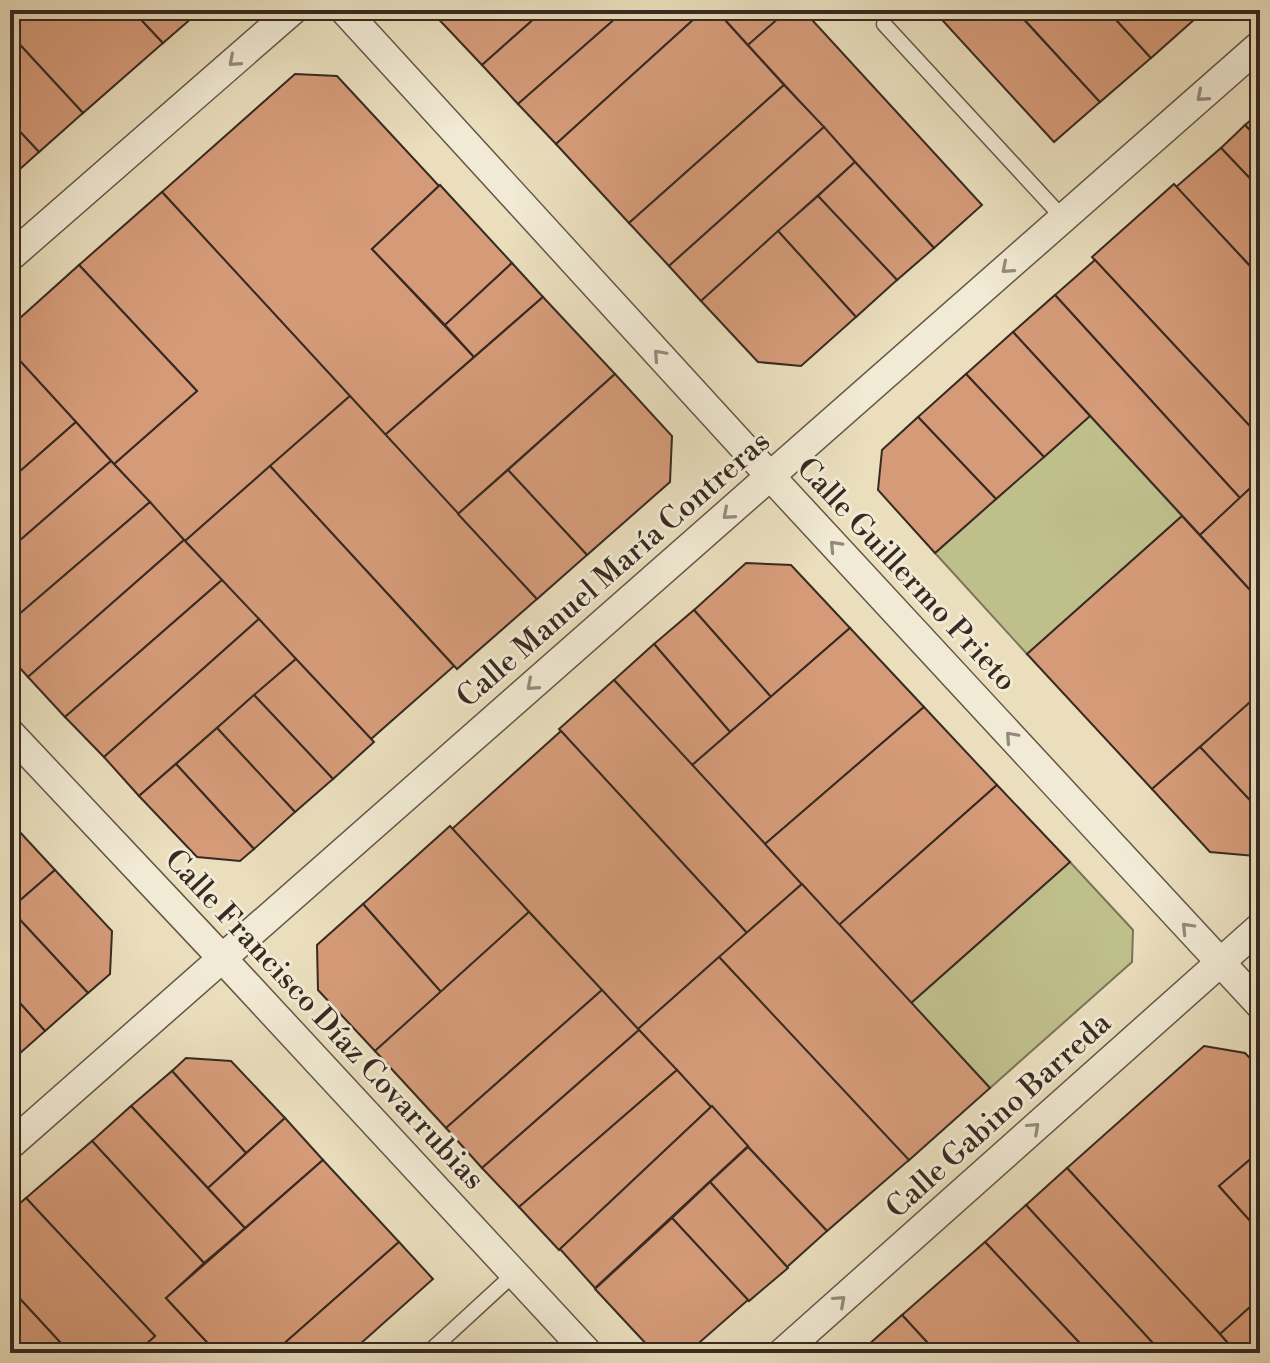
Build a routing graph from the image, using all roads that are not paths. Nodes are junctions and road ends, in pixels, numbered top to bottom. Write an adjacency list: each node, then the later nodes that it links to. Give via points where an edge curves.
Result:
1 (293, 10): 6 (street, one-way to 6)
2 (344, 10): 7 (street, Calle Guillermo Prieto, one-way to 2)
3 (884, 24): 5 (lane)
4 (1260, 45): 5 (street, Calle Manuel María Contreras, one-way to 5)
5 (1063, 218): 7 (street, Calle Manuel María Contreras, one-way to 7)
6 (10, 257)
7 (771, 477): 10 (street, Calle Manuel María Contreras, one-way to 10); 11 (street, Calle Guillermo Prieto, one-way to 7)
8 (10, 733): 10 (street, Calle Francisco Díaz Covarrubias)
9 (1260, 927): 11 (street, Calle Gabino Barreda)
10 (221, 957): 13 (street, Calle Manuel María Contreras); 14 (street, Calle Francisco Díaz Covarrubias)
11 (1220, 963): 12 (street, Calle Guillermo Prieto); 17 (street, Calle Gabino Barreda, one-way to 11)
12 (1260, 1005)
13 (10, 1145)
14 (515, 1273): 15 (lane); 16 (street, Calle Francisco Díaz Covarrubias)
15 (428, 1353)
16 (588, 1353)
17 (782, 1353)

